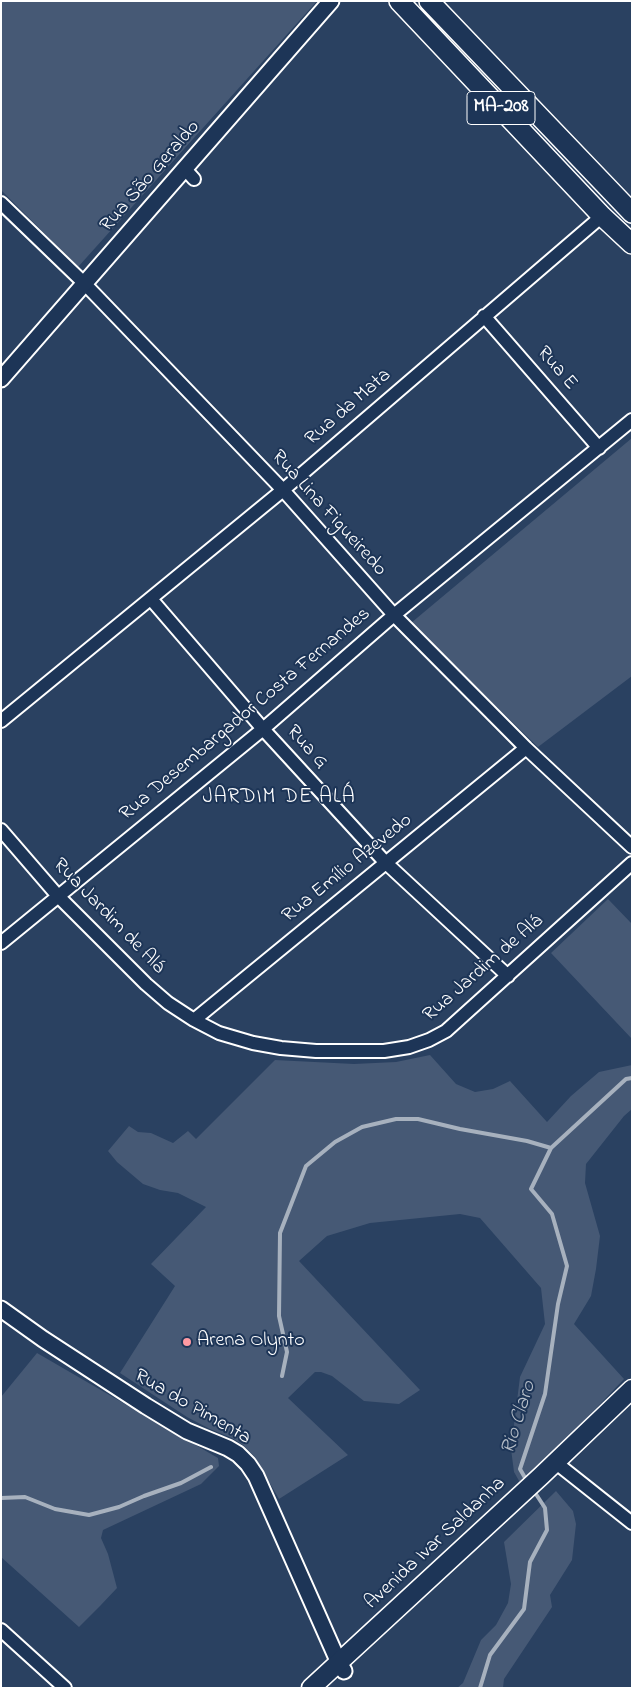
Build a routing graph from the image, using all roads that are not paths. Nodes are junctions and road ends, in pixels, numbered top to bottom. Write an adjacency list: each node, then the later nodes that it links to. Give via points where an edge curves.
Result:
1 (331, 1): 8 (street, Rua São Geraldo, via 190,174)
2 (399, 1): 6 (main road, MA-208)
3 (429, 1): 5 (main road, MA-208)
4 (1, 203): 8 (street, Rua Lina Figueiredo)
5 (627, 203): 6 (main road)
6 (602, 216): 7 (main road, MA-208); 9 (street, Rua da Mata)
7 (632, 244)
8 (84, 283): 10 (street, Rua São Geraldo); 13 (street, Rua Lina Figueiredo)
9 (484, 316): 12 (street, Rua E); 13 (street, Rua da Mata)
10 (1, 379)
11 (632, 420): 12 (street, Rua Desembargador Costa Fernandes)
12 (599, 448): 15 (street, Rua Desembargador Costa Fernandes)
13 (283, 490): 14 (street, Rua da Mata); 15 (street, Rua Lina Figueiredo)
14 (151, 599): 16 (street, Rua da Mata); 17 (street, Rua G)
15 (394, 615): 17 (street, Rua Desembargador Costa Fernandes); 18 (street, Rua Lina Figueiredo)
16 (1, 721)
17 (263, 729): 21 (street, Rua G); 23 (street, Rua Desembargador Costa Fernandes)
18 (526, 748): 20 (street, Rua Lina Figueiredo); 21 (street, Rua Emílio Azevedo)
19 (1, 830): 23 (street, Rua Jardim de Alá)
20 (632, 847)
21 (385, 862): 25 (street, Rua G); 26 (street, Rua Emílio Azevedo)
22 (632, 862): 25 (street, Rua Jardim de Alá)
23 (58, 896): 24 (street, Rua Desembargador Costa Fernandes); 26 (street, Rua Jardim de Alá, via 146,984)
24 (1, 943)
25 (508, 976): 26 (street, Rua Jardim de Alá, via 446,1031 409,1047 384,1051 281,1048 219,1033)
26 (194, 1020)
27 (1, 1309): 33 (street, Rua do Pimenta, via 153,1410 187,1431 228,1448 248,1464)
28 (632, 1389): 30 (main road, Avenida Ivar Saldanha)
29 (632, 1403): 30 (main road, Avenida Ivar Saldanha)
30 (560, 1465): 31 (street); 33 (main road, Avenida Ivar Saldanha)
31 (632, 1523)
32 (1, 1630): 34 (street)
33 (342, 1667): 35 (main road, Avenida Ivar Saldanha); 36 (main road, Avenida Ivar Saldanha)
34 (64, 1688)
35 (311, 1688)
36 (325, 1688)

